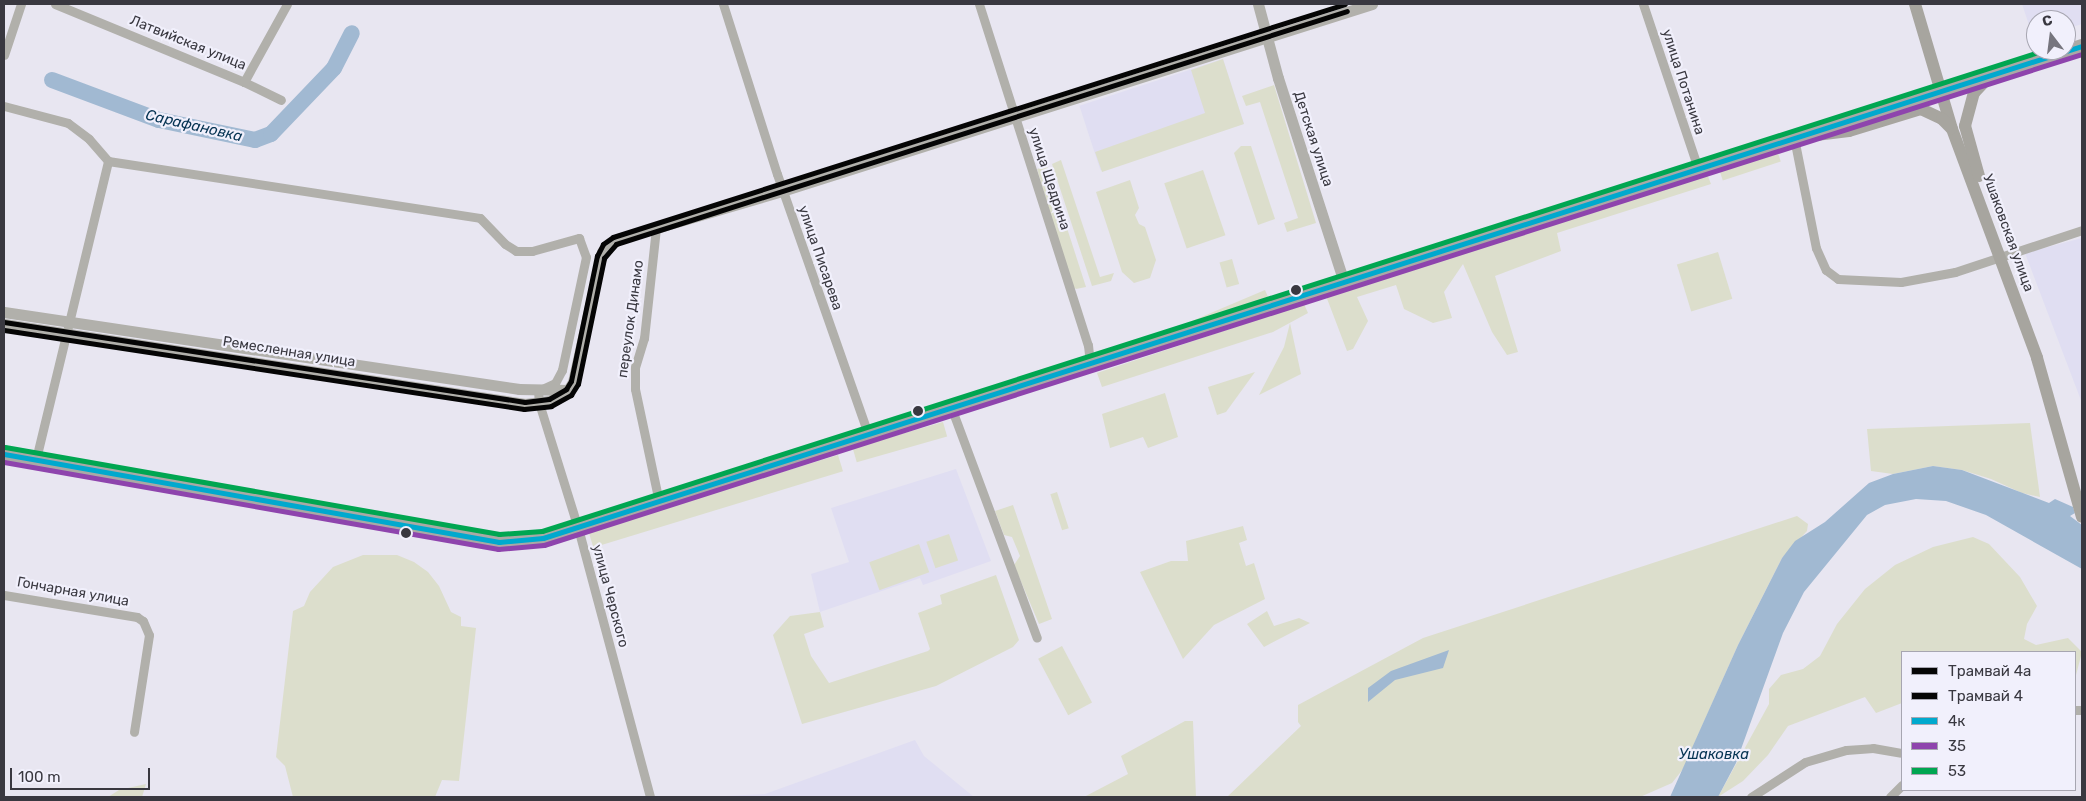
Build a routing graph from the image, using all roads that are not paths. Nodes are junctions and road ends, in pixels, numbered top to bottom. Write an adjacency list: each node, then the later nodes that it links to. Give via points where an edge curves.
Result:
1 (21, 4): 12 (street)
2 (55, 4): 14 (street, Латвийская улица)
3 (287, 4): 14 (street)
4 (723, 4): 23 (street, улица Писарева)
5 (979, 4): 18 (street, улица Щедрина)
6 (1258, 4): 10 (street, Детская улица)
7 (1372, 4): 10 (street)
8 (1643, 4): 22 (street, улица Потанина)
9 (1915, 4): 15 (main road, Ушаковская улица)
10 (1266, 37): 18 (street); 27 (street, Детская улица)
11 (2082, 46): 13 (main road)
12 (4, 54)
13 (1992, 74): 15 (main road); 26 (main road, via 1974,93 1965,126)
14 (244, 82): 16 (street, Латвийская улица)
15 (1942, 89): 19 (main road, Ушаковская улица); 20 (main road)
16 (280, 100)
17 (4, 106): 21 (street, via 68,123)
18 (1015, 118): 23 (street); 31 (street, улица Щедрина, via 1088,346)
19 (1952, 129): 20 (main road, via 1942,119 1920,109 1849,131); 26 (main road, Ушаковская улица)
20 (1794, 138): 22 (main road); 26 (street, via 1816,248 1832,276 1846,282 1901,282 1955,272)
21 (108, 161): 30 (street); 33 (street, via 480,218 516,251 532,251 579,238 586,258 562,370 555,383)
22 (1698, 168): 27 (main road)
23 (782, 191): 24 (street); 36 (street, улица Писарева)
24 (656, 228): 32 (street, via 618,239 602,252 576,372); 39 (street, переулок Динамо, via 644,338 635,367 635,389)
25 (2082, 230): 26 (street)
26 (2002, 258): 40 (main road, Ушаковская улица, via 2037,358)
27 (1344, 282): 31 (main road)
28 (4, 312): 30 (street, Ремесленная улица)
29 (4, 324): 30 (street, Ремесленная улица)
30 (68, 328): 33 (street, Ремесленная улица); 34 (street, Ремесленная улица); 38 (street)
31 (1090, 363): 35 (main road)
32 (568, 390): 33 (street, Ремесленная улица); 34 (street)
33 (538, 391): 34 (street, улица Черского)
34 (539, 403): 41 (street, улица Черского)
35 (951, 407): 36 (main road); 43 (street)
36 (868, 434): 39 (main road)
37 (4, 454): 38 (main road)
38 (36, 459): 41 (main road, via 499,542 520,543)
39 (659, 502): 41 (main road)
40 (2082, 517)
41 (578, 528): 47 (street, улица Черского)
42 (4, 595): 44 (street, Гончарная улица, via 137,617 143,622 149,635)
43 (1037, 638)
44 (134, 732)
45 (1901, 751): 48 (street, via 1846,750 1805,762)
46 (1901, 786): 49 (street)
47 (650, 797)
48 (1751, 797)
49 (1890, 797)

